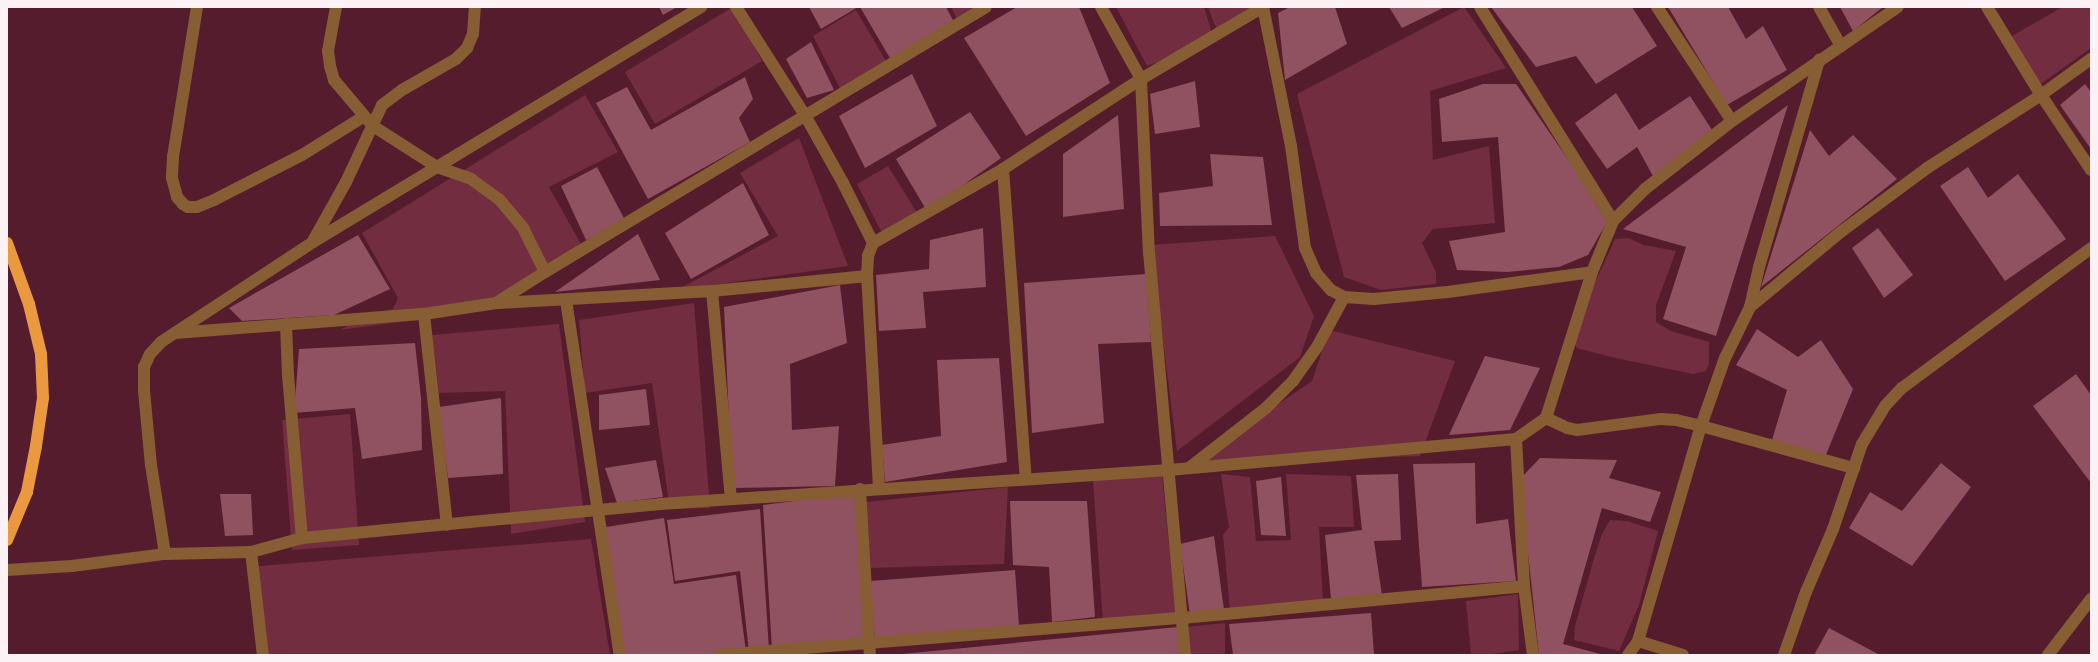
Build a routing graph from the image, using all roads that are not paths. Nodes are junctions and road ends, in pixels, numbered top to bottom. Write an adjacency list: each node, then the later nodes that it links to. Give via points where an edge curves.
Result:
1 (197, 7): 18 (street, via 173,157 172,178 182,204 197,207 214,200 302,154)
2 (336, 7): 18 (street, via 328,51 330,66 334,80)
3 (475, 7): 21 (street, via 473,34 467,48 456,59 389,98 382,105)
4 (701, 7): 22 (street)
5 (736, 7): 19 (street)
6 (986, 7): 19 (street)
7 (1101, 7): 16 (street)
8 (1480, 7): 25 (street)
9 (1657, 7): 20 (street)
10 (1819, 7): 13 (street)
11 (1898, 7): 13 (street)
12 (1987, 7): 17 (street)
13 (1841, 46): 15 (street)
14 (2091, 59): 17 (street)
15 (1819, 60): 20 (street); 37 (street, via 1759,267)
16 (1141, 79): 23 (street); 34 (street, via 1263,7 1292,146 1305,248 1316,273 1330,290); 46 (street, via 1149,252)
17 (2041, 95): 24 (street); 37 (street, via 1927,168 1842,231)
18 (363, 117): 21 (street)
19 (806, 117): 28 (street); 30 (street)
20 (1732, 121): 25 (street, via 1645,189)
21 (373, 126): 22 (street); 26 (street)
22 (437, 167): 26 (street); 30 (street, via 471,180 499,199 523,228)
23 (1003, 169): 28 (street); 47 (street)
24 (2091, 170)
25 (1614, 221): 31 (street)
26 (312, 242): 40 (street)
27 (7, 243): 54 (highway, via 29,304 41,354 42,398 27,492)
28 (873, 243): 32 (street, via 868,256)
29 (2091, 248): 45 (street, via 1902,388 1885,406 1874,423 1862,444)
30 (545, 272): 36 (street)
31 (1592, 272): 34 (street, via 1448,292 1374,299); 41 (street)
32 (867, 276): 33 (street); 48 (street)
33 (712, 291): 35 (street); 50 (street)
34 (1344, 297): 44 (street, via 1317,347 1293,381 1266,408)
35 (566, 300): 36 (street); 51 (street)
36 (496, 303): 38 (street)
37 (1750, 307): 42 (street, via 1725,358)
38 (424, 314): 39 (street); 52 (street)
39 (286, 324): 40 (street); 53 (street)
40 (175, 333): 56 (street, via 161,342 150,354 144,367 151,465)
41 (1546, 418): 42 (street, via 1577,430 1661,419); 43 (street)
42 (1701, 426): 45 (street); 62 (street)
43 (1516, 439): 44 (street); 58 (street)
44 (1188, 468): 46 (street)
45 (1854, 468): 72 (street, via 1834,529 1806,592)
46 (1168, 470): 47 (street); 61 (street)
47 (1026, 479): 48 (street)
48 (879, 488): 49 (street)
49 (860, 489): 50 (street); 63 (street)
50 (731, 498): 51 (street)
51 (598, 510): 52 (street); 65 (street)
52 (447, 525): 53 (street)
53 (302, 538): 55 (street)
54 (7, 540)
55 (251, 552): 56 (street); 64 (street)
56 (165, 554): 57 (street, via 72,566)
57 (7, 570)
58 (1524, 586): 61 (street); 69 (street)
59 (2091, 599): 60 (street)
60 (2087, 615): 73 (street)
61 (1182, 618): 63 (street); 68 (street)
62 (1638, 641): 70 (street); 71 (street)
63 (870, 642): 66 (street); 67 (street)
64 (263, 655)
65 (620, 655)
66 (719, 655)
67 (870, 655)
68 (1185, 655)
69 (1533, 655)
70 (1628, 655)
71 (1683, 655)
72 (1784, 655)
73 (2048, 655)

